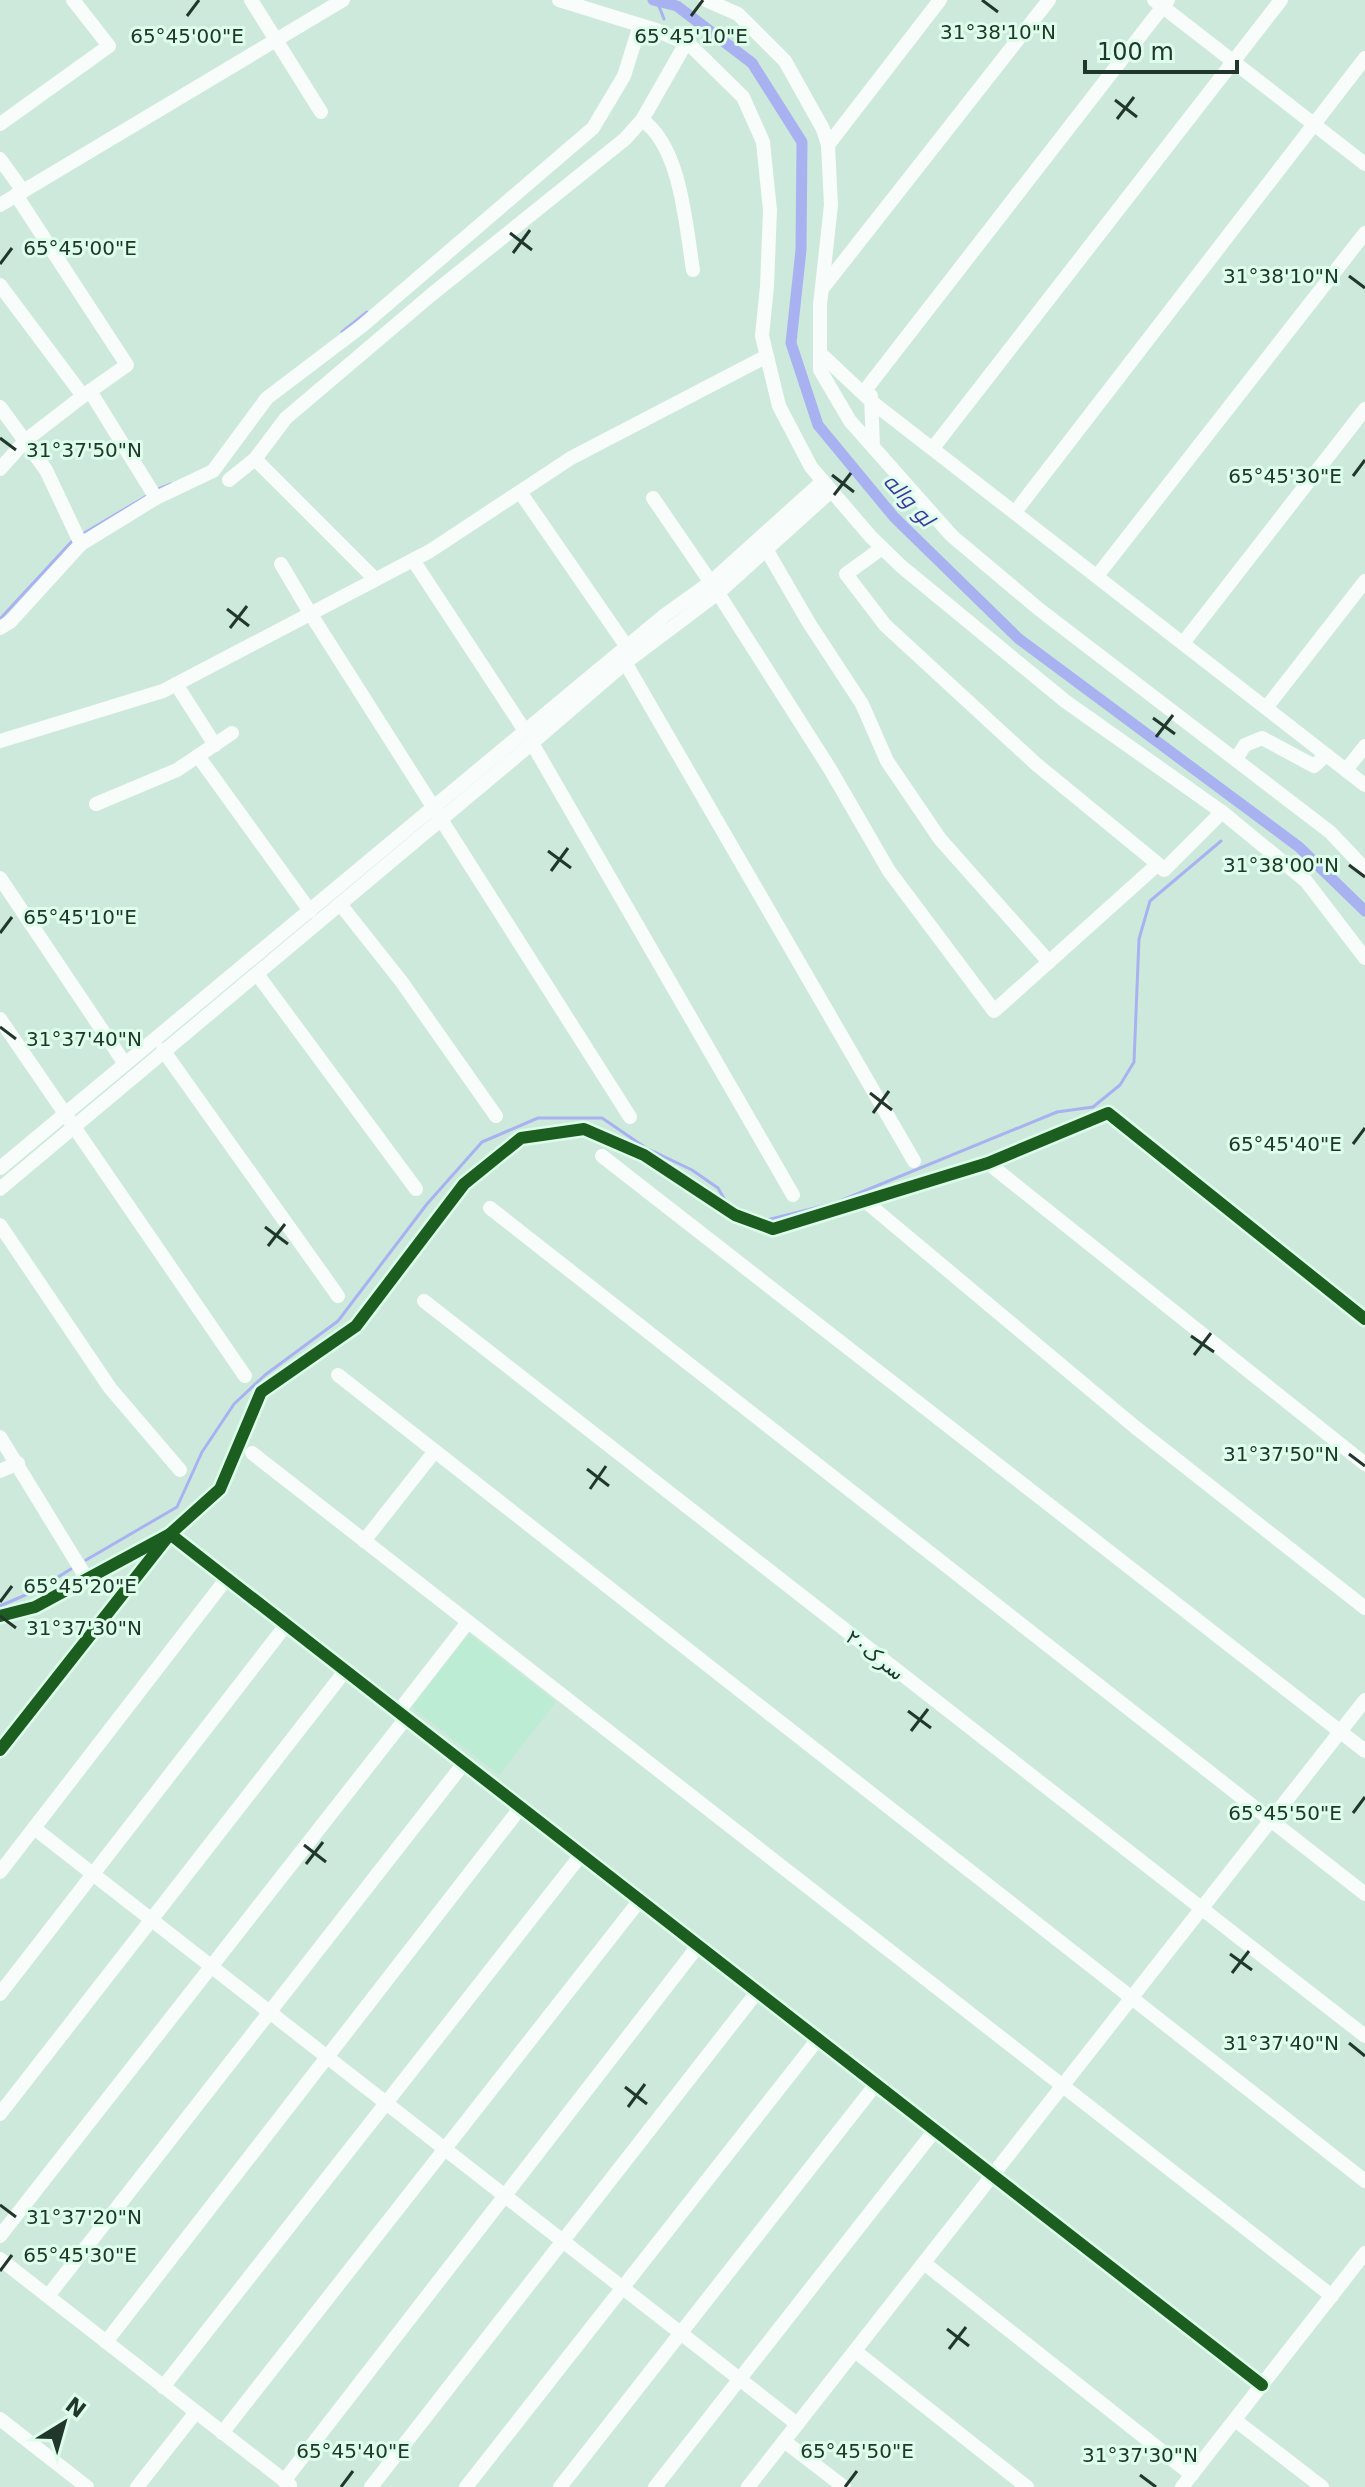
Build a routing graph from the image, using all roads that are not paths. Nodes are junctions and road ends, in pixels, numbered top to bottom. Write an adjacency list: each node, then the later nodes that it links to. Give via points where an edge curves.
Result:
1 (73, 0): 17 (street, via 109,46)
2 (251, 0): 11 (street)
3 (343, 0): 11 (street)
4 (559, 0): 10 (street)
5 (706, 0): 19 (street, via 738,14 785,61)
6 (940, 0): 19 (street)
7 (1049, 0): 27 (street)
8 (1281, 0): 14 (street)
9 (1161, 2): 14 (street); 31 (street)
10 (640, 25): 12 (street); 42 (street, via 624,76 593,128 362,326 267,398 213,471)
11 (276, 39): 15 (street); 22 (street)
12 (686, 43): 16 (street); 29 (street, via 743,97 763,142 770,210 762,336)
13 (1365, 58): 18 (street)
14 (1233, 62): 18 (street); 36 (street)
15 (321, 112)
16 (642, 120): 25 (street, via 671,160); 37 (street, via 286,418)
17 (0, 124)
18 (1314, 125): 21 (street); 44 (street)
19 (828, 145): 27 (street, via 831,205)
20 (0, 159): 22 (street)
21 (1365, 164)
22 (20, 193): 23 (street); 30 (street, via 127,365)
23 (0, 205)
24 (1365, 233): 50 (street)
25 (693, 270)
26 (0, 285): 30 (street)
27 (821, 291): 28 (street)
28 (820, 353): 31 (street); 35 (street, via 820,370 850,421)
29 (767, 356): 40 (street, via 779,406); 41 (street, via 571,458)
30 (86, 393): 34 (street); 42 (street)
31 (868, 393): 35 (street); 36 (street)
32 (0, 407): 34 (street)
33 (1365, 409): 56 (street)
34 (26, 440): 38 (street); 45 (street)
35 (873, 446): 67 (street, via 952,536)
36 (933, 448): 44 (street)
37 (255, 459): 39 (street); 51 (street)
38 (0, 469)
39 (229, 480)
40 (827, 486): 46 (street); 47 (street); 53 (street)
41 (520, 492): 48 (street); 57 (street)
42 (156, 498): 45 (street)
43 (653, 498): 53 (street)
44 (1015, 512): 50 (street)
45 (81, 544): 55 (street)
46 (882, 548): 71 (street, via 1065,701); 73 (street, via 846,574 885,625 1036,764)
47 (766, 549): 53 (street); 79 (street, via 862,704 887,761 940,839)
48 (413, 560): 51 (street); 61 (street)
49 (281, 564): 54 (street)
50 (1097, 576): 56 (street)
51 (375, 579): 54 (street)
52 (1365, 581): 59 (street)
53 (715, 588): 57 (street, via 665,615); 79 (street, via 889,871 994,1011)
54 (310, 613): 58 (street); 72 (street)
55 (0, 628)
56 (1183, 643): 59 (street)
57 (624, 654): 61 (street); 89 (street)
58 (176, 684): 62 (street); 63 (street)
59 (1266, 708): 65 (street)
60 (232, 733): 63 (street)
61 (528, 738): 72 (street); 94 (street)
62 (0, 741)
63 (215, 745): 66 (street)
64 (1365, 746): 68 (street)
65 (1326, 755): 67 (street, via 1314,766 1262,738 1245,745); 68 (street)
66 (198, 756): 70 (street); 77 (street)
67 (1236, 759): 74 (street, via 1330,832)
68 (1346, 770): 69 (street)
69 (1365, 785)
70 (96, 804)
71 (1222, 812): 73 (street, via 1164,870); 78 (street, via 1306,881)
72 (437, 814): 76 (street); 77 (street); 86 (street)
73 (1158, 864): 79 (street)
74 (1365, 869)
75 (0, 878): 83 (street)
76 (340, 904): 80 (street); 85 (street)
77 (310, 911): 83 (street)
78 (1365, 958)
79 (1049, 962)
80 (257, 974): 82 (street); 93 (street)
81 (0, 1019): 84 (street)
82 (163, 1050): 87 (street); 98 (street)
83 (125, 1064): 84 (street)
84 (65, 1114): 87 (street); 91 (street)
85 (496, 1116)
86 (630, 1117)
87 (74, 1127): 92 (street); 102 (street)
88 (602, 1156): 121 (street)
89 (914, 1161)
90 (988, 1163): 95 (street); 100 (street, via 1108,1113); 107 (street)
91 (0, 1168)
92 (0, 1189)
93 (416, 1189)
94 (793, 1195)
95 (865, 1201): 110 (street, via 773,1229 735,1215 644,1155 584,1129 521,1138 464,1184 356,1326 261,1392 220,1489); 114 (street, via 1135,1427)
96 (490, 1208): 126 (street)
97 (0, 1225): 108 (street, via 110,1388)
98 (338, 1296)
99 (424, 1301): 133 (street, سرک۲۰)
100 (1365, 1319)
101 (338, 1375): 104 (street)
102 (245, 1376)
103 (0, 1437): 106 (street)
104 (435, 1451): 111 (street); 139 (street)
105 (252, 1453): 111 (street)
106 (18, 1463): 109 (street); 113 (street)
107 (1365, 1464)
108 (180, 1470)
109 (0, 1471)
110 (170, 1534): 112 (street); 113 (street); 122 (street)
111 (364, 1541): 116 (street)
112 (227, 1578): 117 (street); 127 (street)
113 (87, 1579): 115 (street, via 35,1607)
114 (1365, 1608)
115 (0, 1616)
116 (468, 1622): 120 (street); 145 (street)
117 (286, 1625): 118 (street); 130 (street)
118 (345, 1671): 120 (street); 134 (street)
119 (1365, 1700): 121 (street)
120 (402, 1715): 124 (street); 136 (street)
121 (1340, 1732): 123 (street); 126 (street)
122 (0, 1750)
123 (1365, 1751)
124 (464, 1763): 125 (street); 140 (street)
125 (521, 1807): 128 (street); 143 (street)
126 (1271, 1820): 131 (street); 133 (street)
127 (34, 1828): 129 (street); 130 (street)
128 (581, 1855): 132 (street); 146 (street)
129 (0, 1872)
130 (93, 1875): 134 (street); 138 (street)
131 (1365, 1894)
132 (640, 1900): 135 (street); 149 (street)
133 (1201, 1910): 139 (street); 141 (street, سرک۲۰)
134 (151, 1920): 136 (street); 147 (street)
135 (698, 1946): 137 (street); 152 (street)
136 (211, 1967): 140 (street); 153 (street)
137 (757, 1992): 142 (street); 154 (street)
138 (0, 1994)
139 (1132, 1998): 145 (street); 151 (street)
140 (269, 2012): 143 (street); 159 (street)
141 (1365, 2036)
142 (818, 2039): 144 (street); 158 (street)
143 (327, 2057): 146 (street); 162 (street)
144 (876, 2084): 148 (street); 161 (street)
145 (1064, 2085): 150 (street); 160 (street)
146 (386, 2103): 149 (street); 166 (street)
147 (0, 2114)
148 (935, 2130): 150 (street); 164 (street)
149 (445, 2149): 152 (street); 171 (street)
150 (993, 2175): 157 (street); 165 (street)
151 (1365, 2181)
152 (505, 2196): 154 (street); 174 (street)
153 (0, 2236)
154 (563, 2241): 158 (street); 177 (street)
155 (1365, 2253): 160 (street)
156 (0, 2259): 159 (street)
157 (924, 2263): 163 (street); 173 (street)
158 (622, 2288): 161 (street); 178 (street)
159 (48, 2296): 162 (street)
160 (1332, 2296): 165 (street)
161 (681, 2333): 164 (street); 179 (street)
162 (106, 2342): 166 (street)
163 (855, 2351): 170 (street); 183 (street)
164 (740, 2379): 170 (street); 180 (street)
165 (1262, 2385): 169 (street)
166 (163, 2387): 167 (street)
167 (196, 2412): 171 (street); 176 (street)
168 (0, 2419): 175 (street)
169 (1235, 2420): 173 (street); 184 (street)
170 (797, 2424): 172 (street)
171 (222, 2433): 174 (street)
172 (784, 2441): 181 (street); 182 (street)
173 (1187, 2481)
174 (288, 2484)
175 (87, 2487)
176 (137, 2487)
177 (371, 2487)
178 (466, 2487)
179 (560, 2487)
180 (655, 2487)
181 (748, 2487)
182 (844, 2487)
183 (1027, 2487)
184 (1322, 2487)

